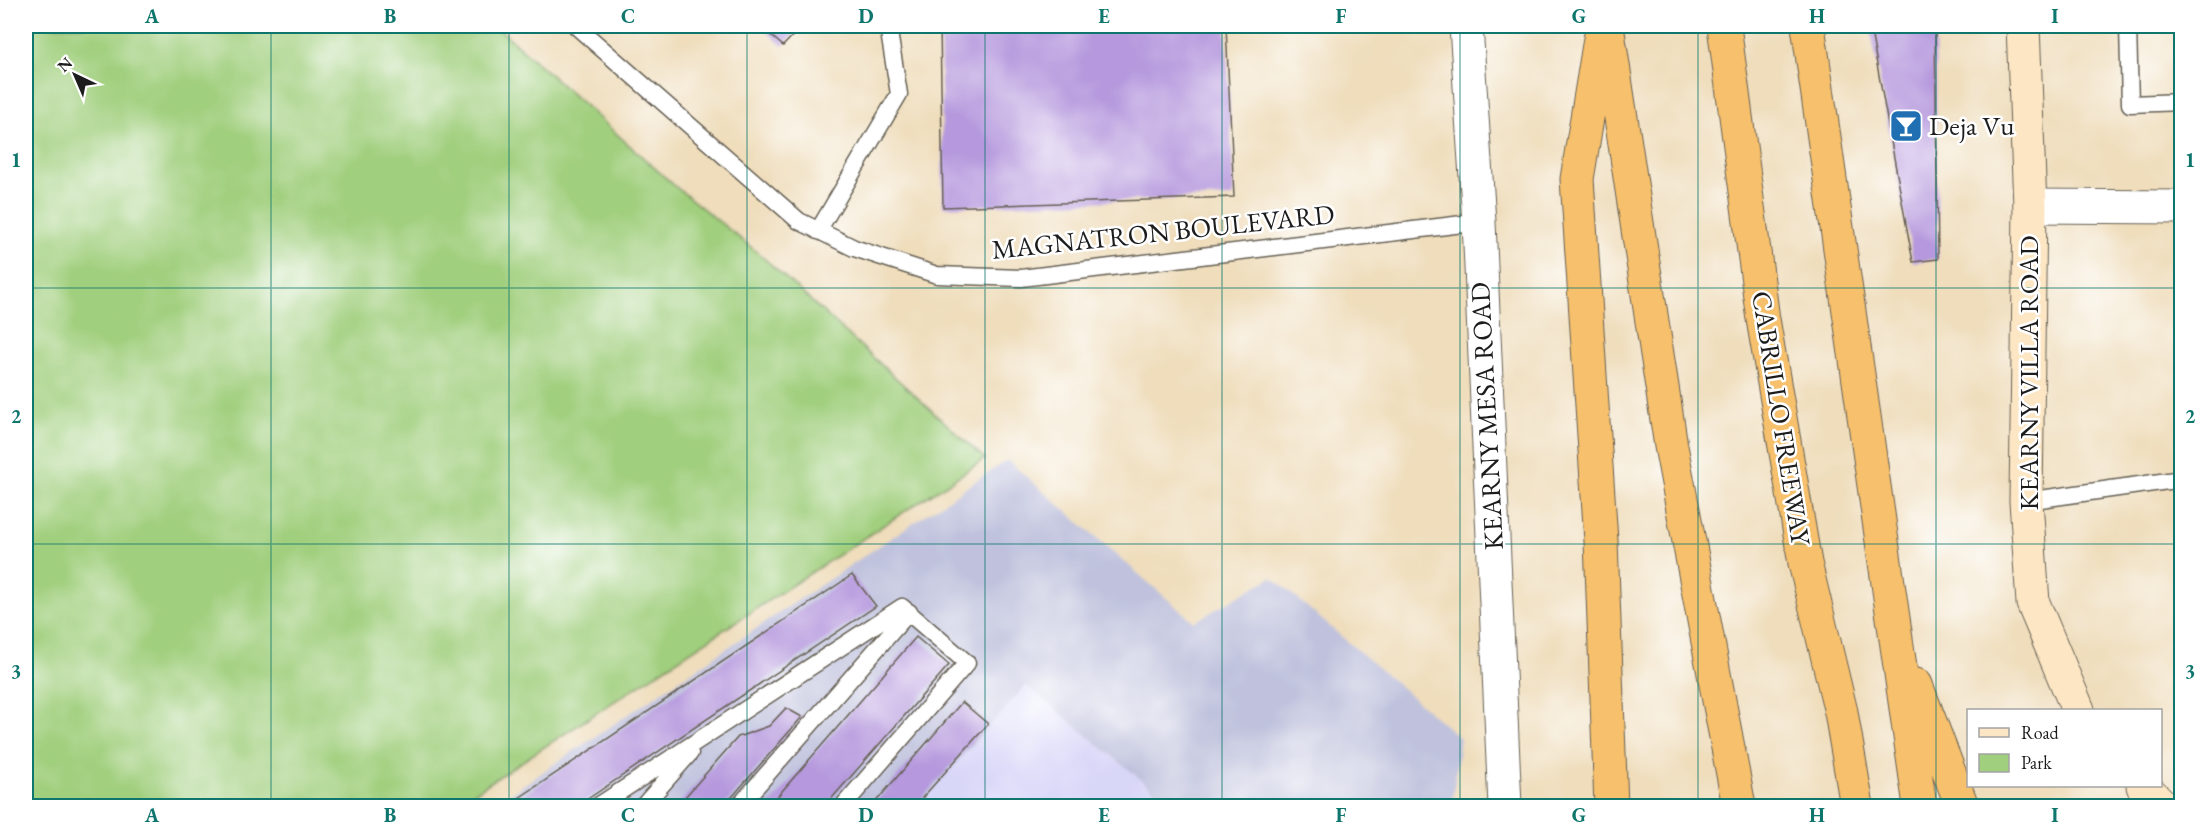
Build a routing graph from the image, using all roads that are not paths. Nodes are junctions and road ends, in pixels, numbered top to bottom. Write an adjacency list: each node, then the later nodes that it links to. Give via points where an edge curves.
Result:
1 (576, 26): 14 (lane, MAGNATRON BOULEVARD, via 799,221)
2 (888, 26): 14 (lane, via 900,94)
3 (1466, 26): 13 (street, KEARNY MESA ROAD)
4 (1602, 26): 27 (highway, via 1577,179 1601,541)
5 (1607, 26): 28 (highway, via 1671,446)
6 (1724, 26): 29 (highway, CABRILLO FREEWAY, via 1771,366 1805,563 1841,712)
7 (2023, 26): 11 (main road, KEARNY VILLA ROAD)
8 (2128, 26): 10 (lane, via 2130,104)
9 (1811, 33): 18 (highway)
10 (2181, 102)
11 (2030, 206): 12 (street); 16 (main road, KEARNY VILLA ROAD)
12 (2181, 207)
13 (1479, 222): 14 (lane, MAGNATRON BOULEVARD, via 1021,278 937,275 854,248); 26 (street, KEARNY MESA ROAD)
14 (818, 231)
15 (2181, 479): 16 (lane)
16 (2026, 501): 19 (main road, KEARNY VILLA ROAD, via 2033,603)
17 (909, 612): 20 (lane, via 902,607); 24 (lane); 25 (lane, via 967,663)
18 (1894, 627): 30 (highway); 31 (highway)
19 (2077, 709)
20 (703, 738): 22 (lane); 23 (lane)
21 (2144, 787): 32 (main road)
22 (598, 807)
23 (643, 807)
24 (739, 807)
25 (843, 807)
26 (1506, 807)
27 (1611, 807)
28 (1739, 807)
29 (1857, 807)
30 (1920, 807)
31 (1962, 807)
32 (2163, 807)

